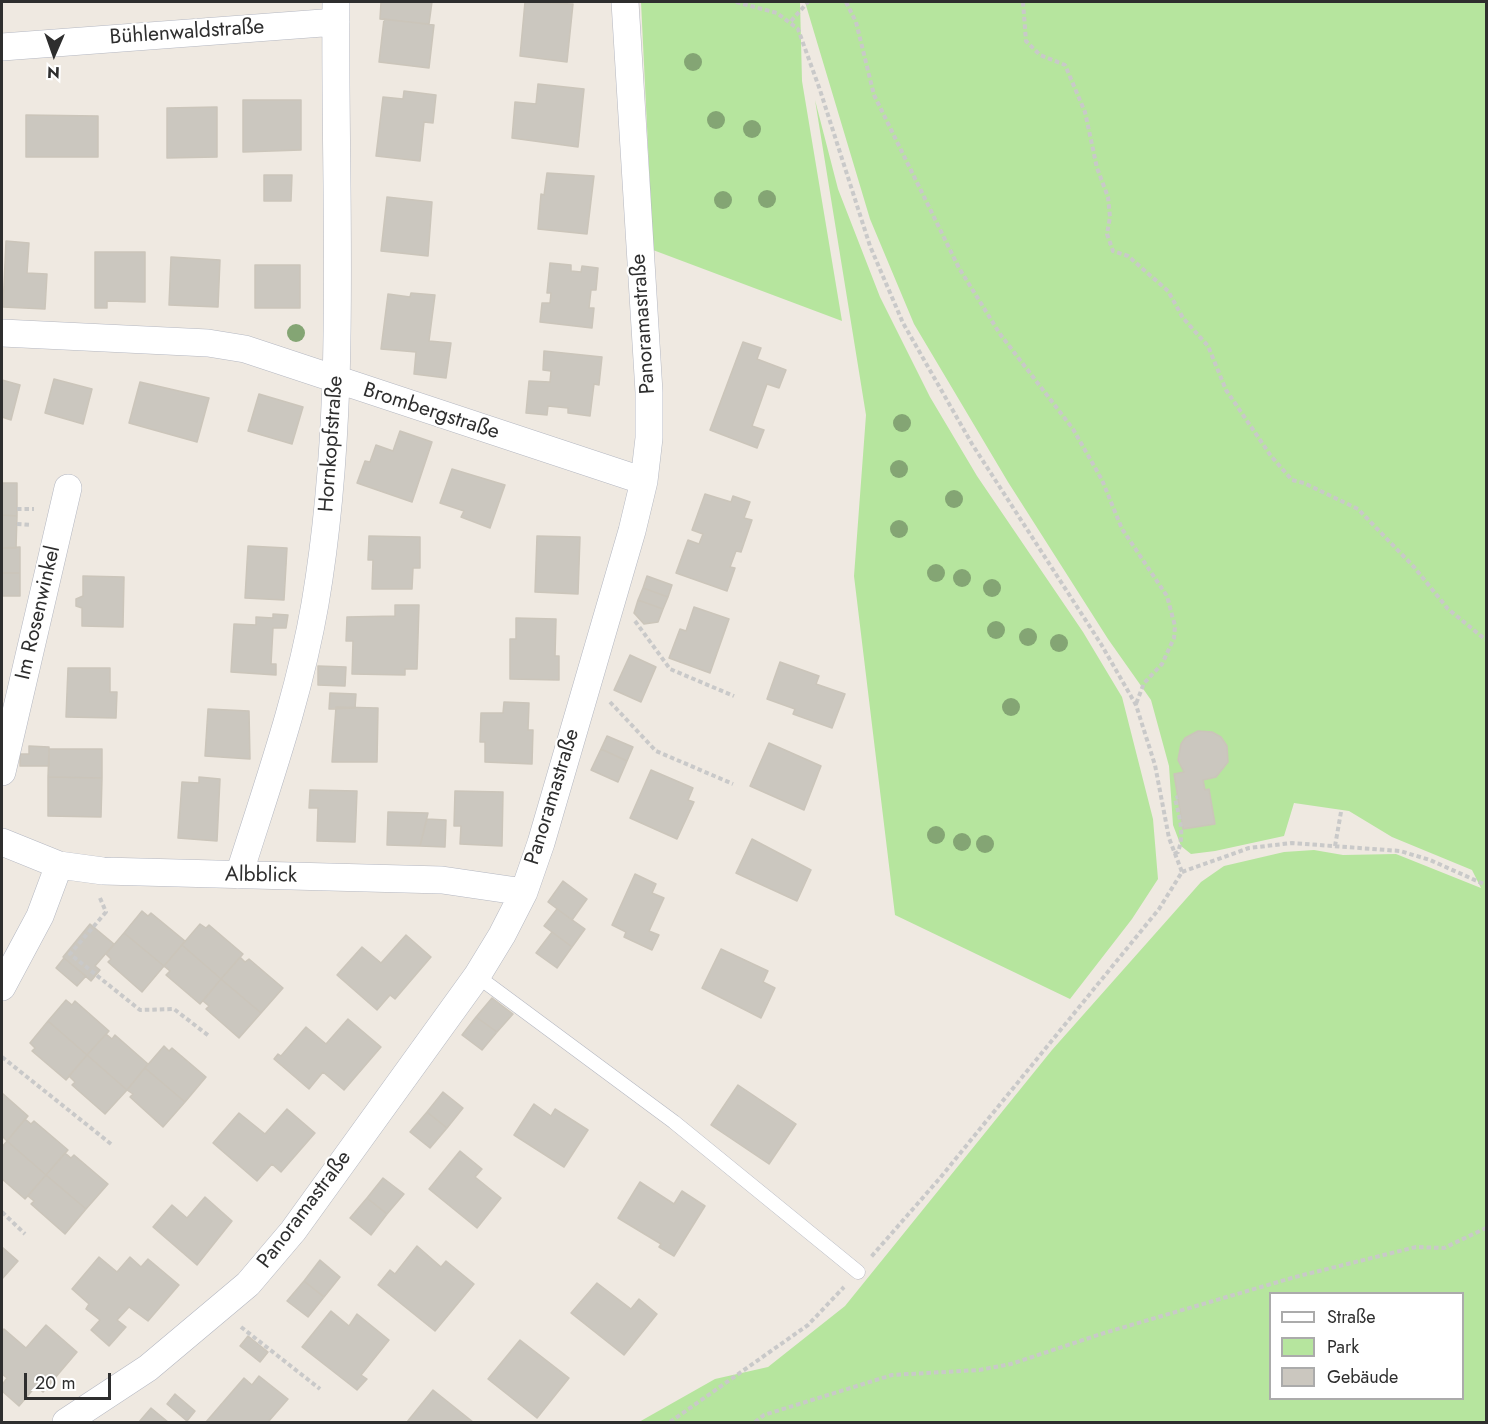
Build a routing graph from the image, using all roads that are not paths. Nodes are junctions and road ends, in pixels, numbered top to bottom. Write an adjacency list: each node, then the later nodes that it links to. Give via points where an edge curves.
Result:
1 (625, 2): 6 (street, Panoramastraße, via 649,392)
2 (336, 12): 3 (street, Bühlenwaldstraße); 5 (street, Hornkopfstraße)
3 (2, 47)
4 (2, 333): 5 (street, Brombergstraße, via 208,343 245,349)
5 (338, 381): 6 (street, Brombergstraße); 11 (street, Hornkopfstraße, via 315,605 295,691)
6 (644, 481): 12 (street, Panoramastraße, via 615,594)
7 (68, 488): 8 (street, Im Rosenwinkel)
8 (2, 772)
9 (2, 842): 10 (street, Albblick)
10 (59, 865): 11 (street, Albblick, via 103,871); 14 (street, via 40,916)
11 (239, 875): 12 (street, Albblick, via 442,879)
12 (524, 892): 13 (street, Panoramastraße)
13 (477, 976): 15 (lane, via 674,1122); 16 (street, Panoramastraße, via 293,1232 249,1284 148,1368)
14 (2, 987)
15 (858, 1272)
16 (66, 1422)

